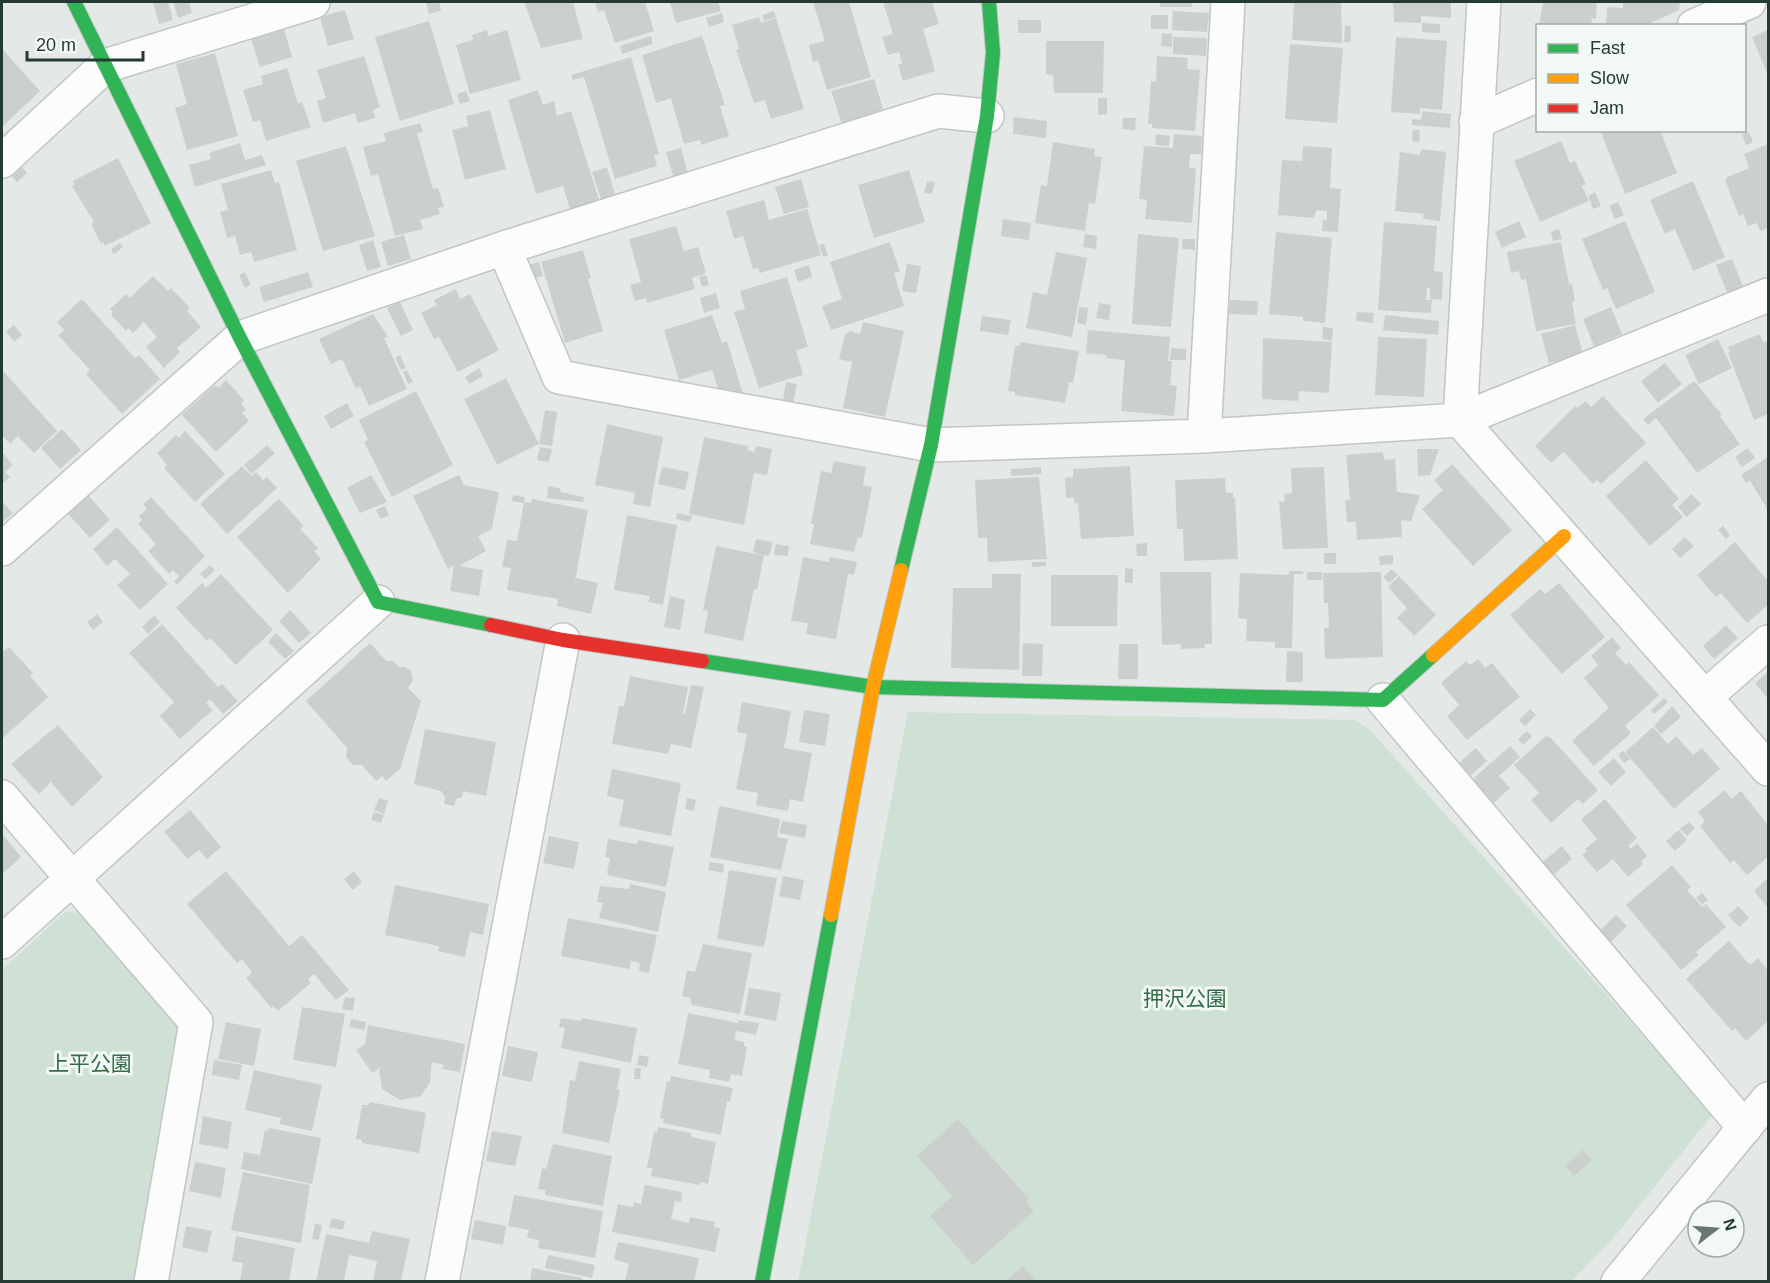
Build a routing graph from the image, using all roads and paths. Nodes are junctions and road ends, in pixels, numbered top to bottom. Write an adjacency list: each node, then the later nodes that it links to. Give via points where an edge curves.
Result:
1 (74, 2): 8 (street)
2 (313, 2): 8 (street)
3 (989, 2): 10 (street, via 993,53)
4 (1228, 2): 17 (street)
5 (1484, 2): 11 (street)
6 (1749, 2): 7 (street)
7 (1699, 24)
8 (105, 66): 12 (street); 15 (street)
9 (1536, 96): 11 (street)
10 (987, 116): 13 (street, via 938,111); 18 (street)
11 (1476, 122): 16 (street)
12 (2, 161)
13 (504, 248): 15 (street); 18 (street, via 559,377)
14 (1768, 295): 16 (street)
15 (240, 338): 20 (street); 21 (street)
16 (1460, 420): 17 (street); 19 (street)
17 (1204, 436): 18 (street)
18 (930, 446): 24 (street)
19 (1564, 537): 25 (street); 26 (street)
20 (2, 549)
21 (378, 602): 22 (street); 29 (street)
22 (563, 640): 24 (street); 34 (street)
23 (1768, 642): 25 (street)
24 (873, 687): 26 (street); 35 (street)
25 (1705, 698): 27 (street)
26 (1383, 700): 32 (street)
27 (1768, 769)
28 (2, 797): 29 (street)
29 (71, 877): 30 (street); 33 (street, via 196,1022)
30 (2, 942)
31 (1768, 1099): 32 (street)
32 (1745, 1128): 36 (street)
33 (151, 1281)
34 (442, 1281)
35 (762, 1281)
36 (1618, 1281)

